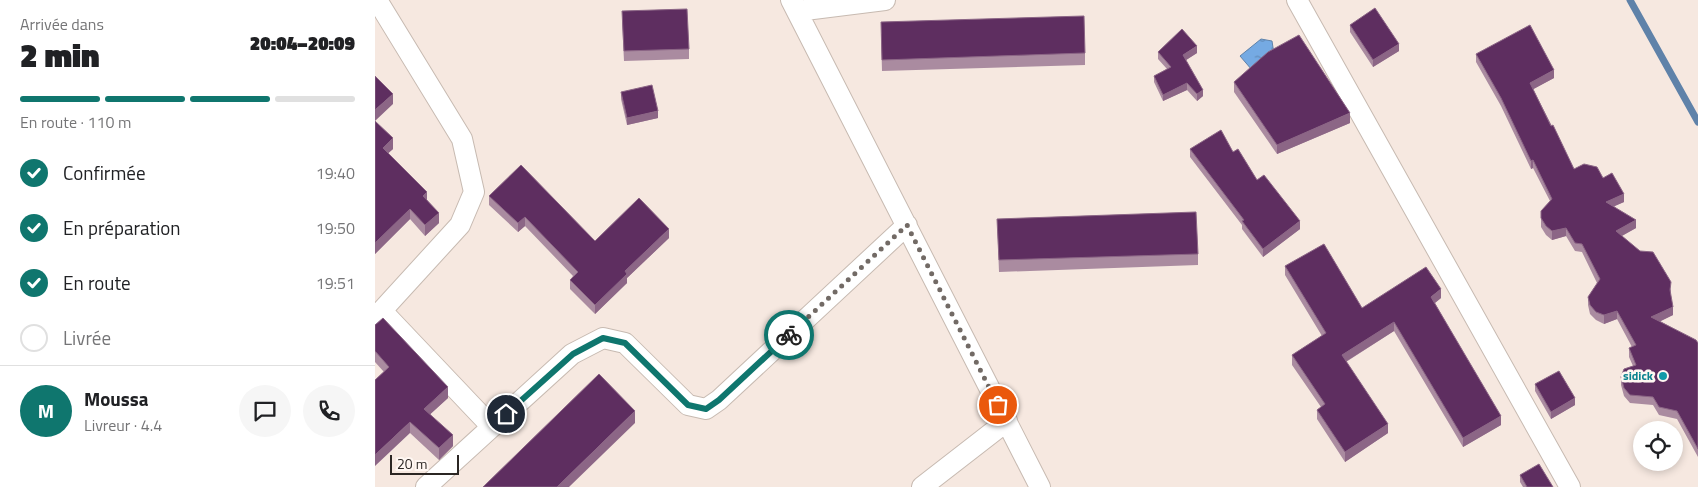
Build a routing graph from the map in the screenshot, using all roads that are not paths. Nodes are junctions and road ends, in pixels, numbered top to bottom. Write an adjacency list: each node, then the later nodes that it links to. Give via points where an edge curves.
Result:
1 (377, 0): 6 (street, via 462,139 474,192 461,225)
2 (885, 0): 4 (street)
3 (1297, 0): 12 (street)
4 (794, 5): 5 (street)
5 (907, 225): 7 (street); 8 (street, via 706,409 688,405 625,343 603,338 573,354)
6 (379, 314): 8 (street)
7 (1007, 421): 10 (street); 11 (street)
8 (492, 427): 9 (street)
9 (426, 487)
10 (921, 487)
11 (1040, 487)
12 (1570, 487)

